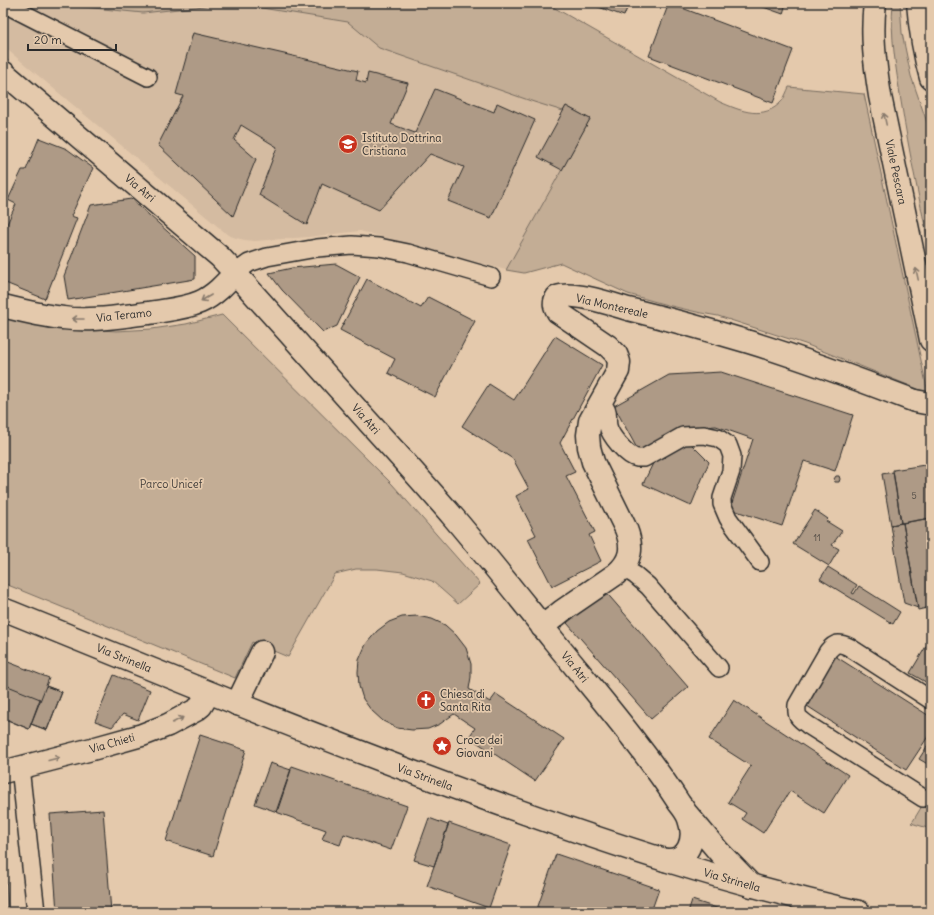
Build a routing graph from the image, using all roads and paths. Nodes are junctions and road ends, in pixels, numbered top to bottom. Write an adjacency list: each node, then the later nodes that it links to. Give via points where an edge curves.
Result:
1 (3, 3): 5 (lane)
2 (875, 3): 10 (street, Viale Pescara, one-way to 2, via 880,96 874,57)
3 (918, 3): 6 (street, via 923,46)
4 (3, 72): 7 (street, Via Atri, via 220,257)
5 (148, 77)
6 (931, 78)
7 (235, 273): 8 (lane, via 249,263 267,257 352,245 408,253); 9 (street, Via Teramo, one-way to 9, via 200,302 155,312 71,319); 16 (street, Via Atri, via 454,518)
8 (491, 277)
9 (3, 306)
10 (931, 340)
11 (600, 404): 12 (street, Via Montereale, via 618,371 617,356 608,346 558,312 554,302 560,296 604,302 749,342 915,401); 13 (lane, via 606,409 612,436 628,453 638,458 644,458 683,436 704,435 718,438 728,445 732,456 731,472 722,504 728,518); 14 (street, Via Montereale, via 589,424 589,447 593,462 630,538 630,554)
12 (931, 404)
13 (760, 562)
14 (623, 568): 16 (street); 18 (lane, via 635,574 648,586)
15 (3, 609): 19 (street, Via Strinella)
16 (542, 627): 24 (street, Via Atri, via 661,776 688,816)
17 (262, 652): 21 (street)
18 (719, 668)
19 (209, 693): 21 (street, Via Strinella); 22 (street, Via Chieti, one-way to 19, via 142,735 168,725 196,710)
20 (931, 700): 23 (lane, via 849,647 838,644 832,646 797,705 799,718 808,725)
21 (237, 704): 25 (street, Via Strinella, via 414,773)
22 (12, 769): 28 (lane)
23 (923, 798)
24 (696, 833): 25 (street, Via Atri, via 683,856 676,860); 26 (street, Via Atri, via 694,857); 27 (street)
25 (665, 860): 26 (street, Via Strinella)
26 (701, 871): 27 (street, Via Strinella)
27 (752, 886): 29 (street, Via Strinella)
28 (36, 912)
29 (859, 912)

